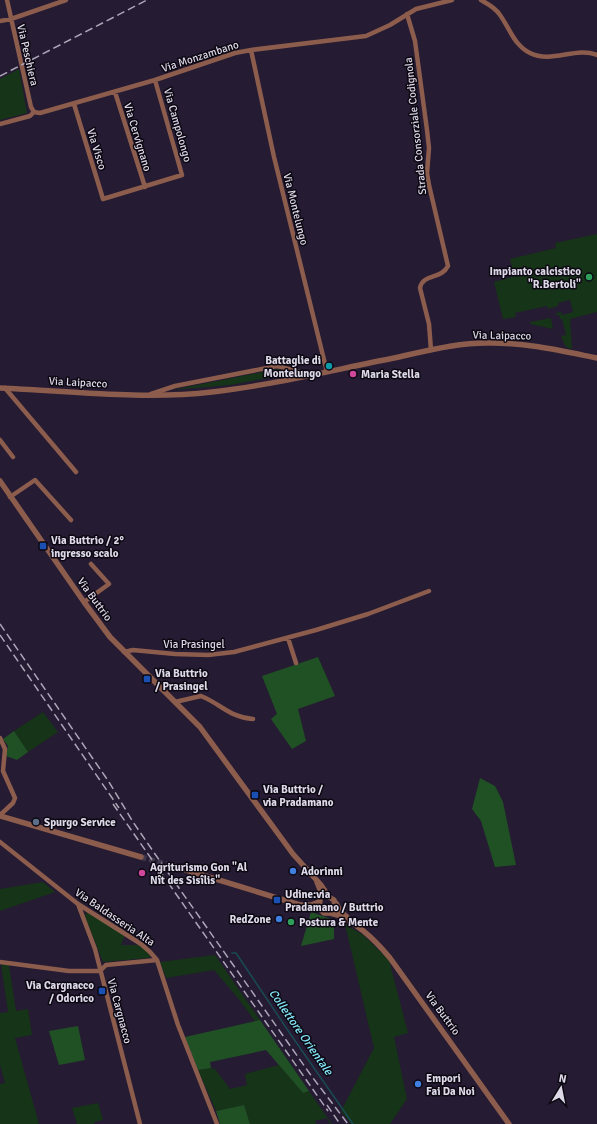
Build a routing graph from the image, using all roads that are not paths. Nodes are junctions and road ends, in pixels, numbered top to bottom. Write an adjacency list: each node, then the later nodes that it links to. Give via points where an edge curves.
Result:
1 (7, 0): 6 (street, Via Peschiera)
2 (66, 0): 6 (street)
3 (452, 0): 5 (street, Via Monzambano, via 416,9)
4 (481, 0): 9 (street, via 500,14 515,40 532,54 554,56 585,52)
5 (407, 14): 8 (street, Via Monzambano, via 366,36); 16 (street, Strada Consorziale Codignola, via 415,41 427,130 429,185 448,266 440,275 421,282)
6 (11, 19): 7 (street); 13 (street, Via Peschiera)
7 (0, 21)
8 (251, 50): 10 (street, Via Monzambano, via 215,59); 18 (street, Via Montelungo, via 274,157)
9 (597, 55)
10 (156, 80): 11 (street, Via Monzambano); 15 (street, Via Campolongo, via 182,175)
11 (115, 92): 12 (street, Via Monzambano); 15 (street, Via Cervignano)
12 (74, 104): 13 (street, Via Monzambano, via 40,113); 15 (street, Via Visco, via 103,199)
13 (34, 112): 14 (street, Via Monzambano, via 30,116)
14 (0, 124)
15 (145, 187)
16 (431, 350): 17 (street, Via Laipacco, via 472,344 511,343); 18 (street, Via Laipacco)
17 (597, 358)
18 (327, 372): 19 (street, Via Laipacco)
19 (302, 377): 21 (street, Via Laipacco, via 238,389); 21 (street, Via Laipacco, via 300,372 277,366 174,386)
20 (2, 388): 21 (street, Via Laipacco); 24 (street, Via Laipacco)
21 (149, 395)
22 (0, 440): 23 (street)
23 (13, 457)
24 (76, 472)
25 (0, 481): 26 (street, Via Buttrio)
26 (10, 497): 27 (street, via 35,480); 30 (street, Via Buttrio)
27 (71, 520)
28 (91, 564): 30 (street, via 109,584)
29 (429, 591): 31 (street, Via Prasingel, via 368,614)
30 (84, 602): 32 (street, Via Buttrio)
31 (288, 638): 32 (street, Via Prasingel, via 227,654 175,654 133,650); 33 (street)
32 (124, 652): 34 (street, Via Buttrio)
33 (296, 663)
34 (175, 702): 35 (street, via 201,696 232,714); 41 (street, Via Buttrio, via 208,736 292,854)
35 (253, 719)
36 (0, 738): 37 (street, via 5,747 3,771 15,800)
37 (0, 815): 39 (street)
38 (0, 842): 45 (street, Via Baldasseria Alta)
39 (141, 857)
40 (173, 866): 46 (street, Via Buttrio)
41 (317, 882): 42 (street, Via Buttrio); 43 (street, via 321,892)
42 (329, 897): 43 (street, via 324,897); 44 (street, Via Buttrio)
43 (320, 901): 46 (street, via 311,905); 47 (street)
44 (336, 903): 48 (street, via 335,909); 49 (street, Via Buttrio)
45 (78, 904): 50 (street, Via Baldasseria Alta, via 141,944); 52 (street, Via Cargnacco, via 95,949)
46 (300, 905): 47 (street, Via Buttrio)
47 (322, 912): 48 (street, Via Buttrio)
48 (330, 913): 49 (street, Via Buttrio)
49 (351, 922): 55 (street, Via Buttrio, via 390,958)
50 (157, 960): 52 (street, via 106,966); 54 (street, Via Baldasseria Alta, via 178,1025)
51 (0, 962): 52 (street, via 69,971)
52 (100, 971): 53 (street, Via Cargnacco)
53 (140, 1124)
54 (217, 1124)
55 (509, 1124)

